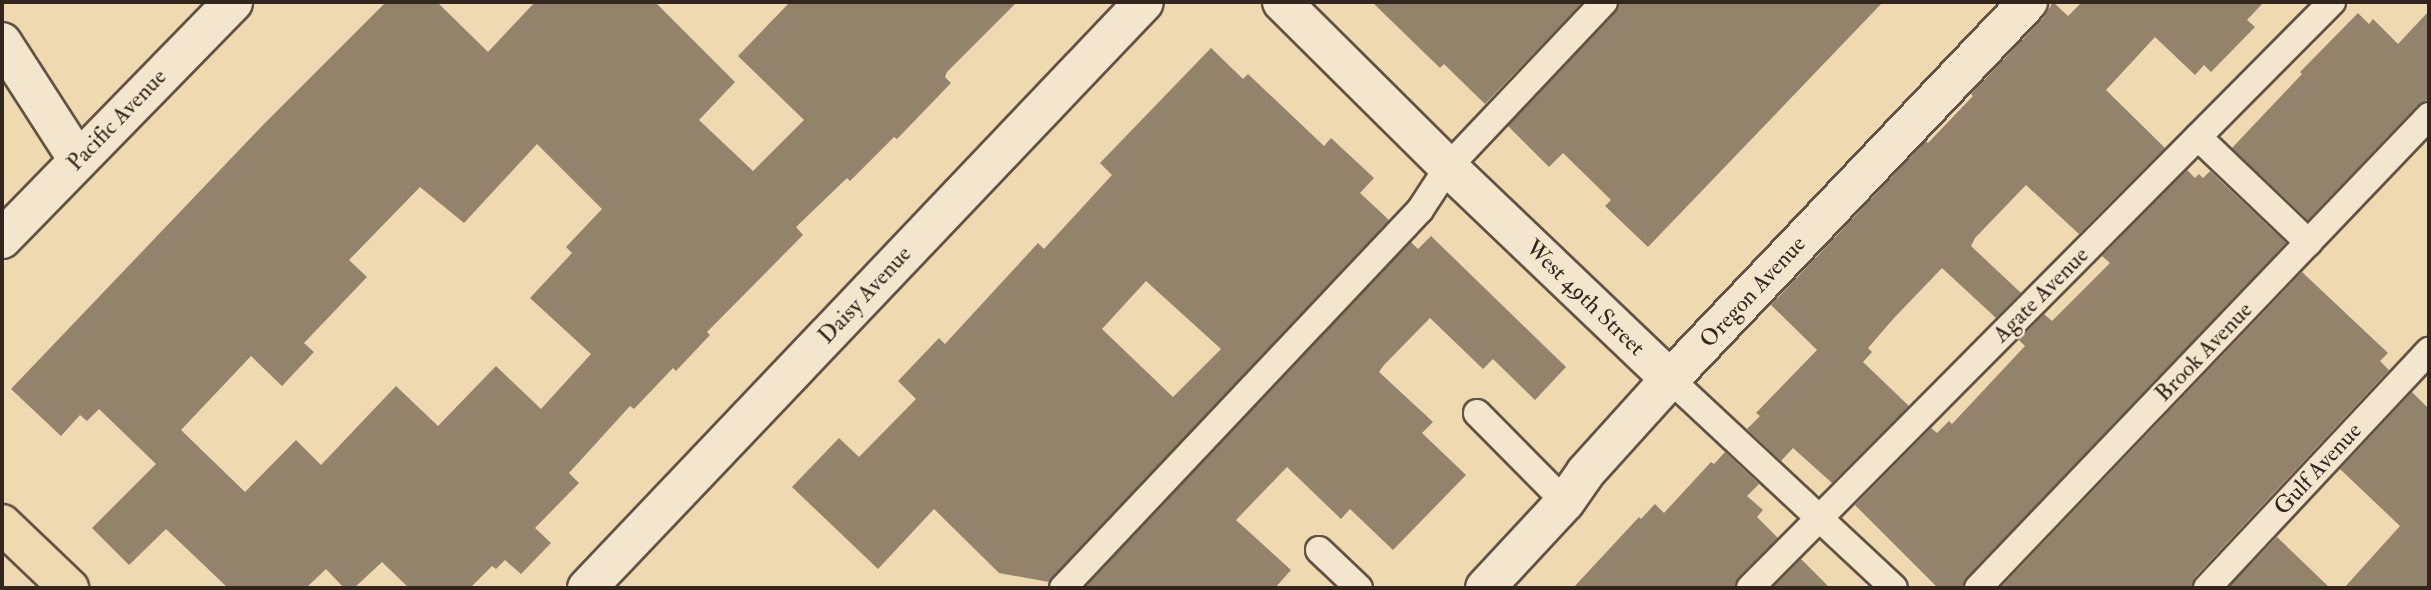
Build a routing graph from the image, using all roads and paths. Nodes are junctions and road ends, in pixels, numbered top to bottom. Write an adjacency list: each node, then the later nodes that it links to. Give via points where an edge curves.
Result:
1 (233, 2): 10 (street, Pacific Avenue)
2 (1143, 2): 22 (street, Daisy Avenue)
3 (1282, 2): 11 (street, West 49th Street)
4 (1604, 2): 11 (lane)
5 (2028, 2): 15 (street, Oregon Avenue)
6 (2332, 2): 9 (lane, Agate Avenue)
7 (2, 42): 10 (street)
8 (2429, 116): 13 (lane, Brook Avenue)
9 (2198, 136): 13 (lane); 18 (lane, Agate Avenue)
10 (78, 160): 12 (street, Pacific Avenue)
11 (1448, 167): 15 (street, West 49th Street); 23 (lane, via 1420,210)
12 (2, 239)
13 (2309, 243): 28 (lane, Brook Avenue)
14 (2429, 351): 29 (lane, Gulf Avenue)
15 (1670, 379): 17 (street, Oregon Avenue, via 1586,472); 18 (lane, West 49th Street)
16 (1477, 412): 17 (lane)
17 (1565, 502): 25 (street, Oregon Avenue)
18 (1821, 517): 26 (lane, Agate Avenue); 27 (lane, West 49th Street)
19 (2, 524): 21 (main road)
20 (1318, 550): 24 (lane)
21 (69, 588)
22 (587, 588)
23 (1063, 588)
24 (1359, 588)
25 (1485, 588)
26 (1751, 588)
27 (1894, 588)
28 (1979, 588)
29 (2207, 588)

